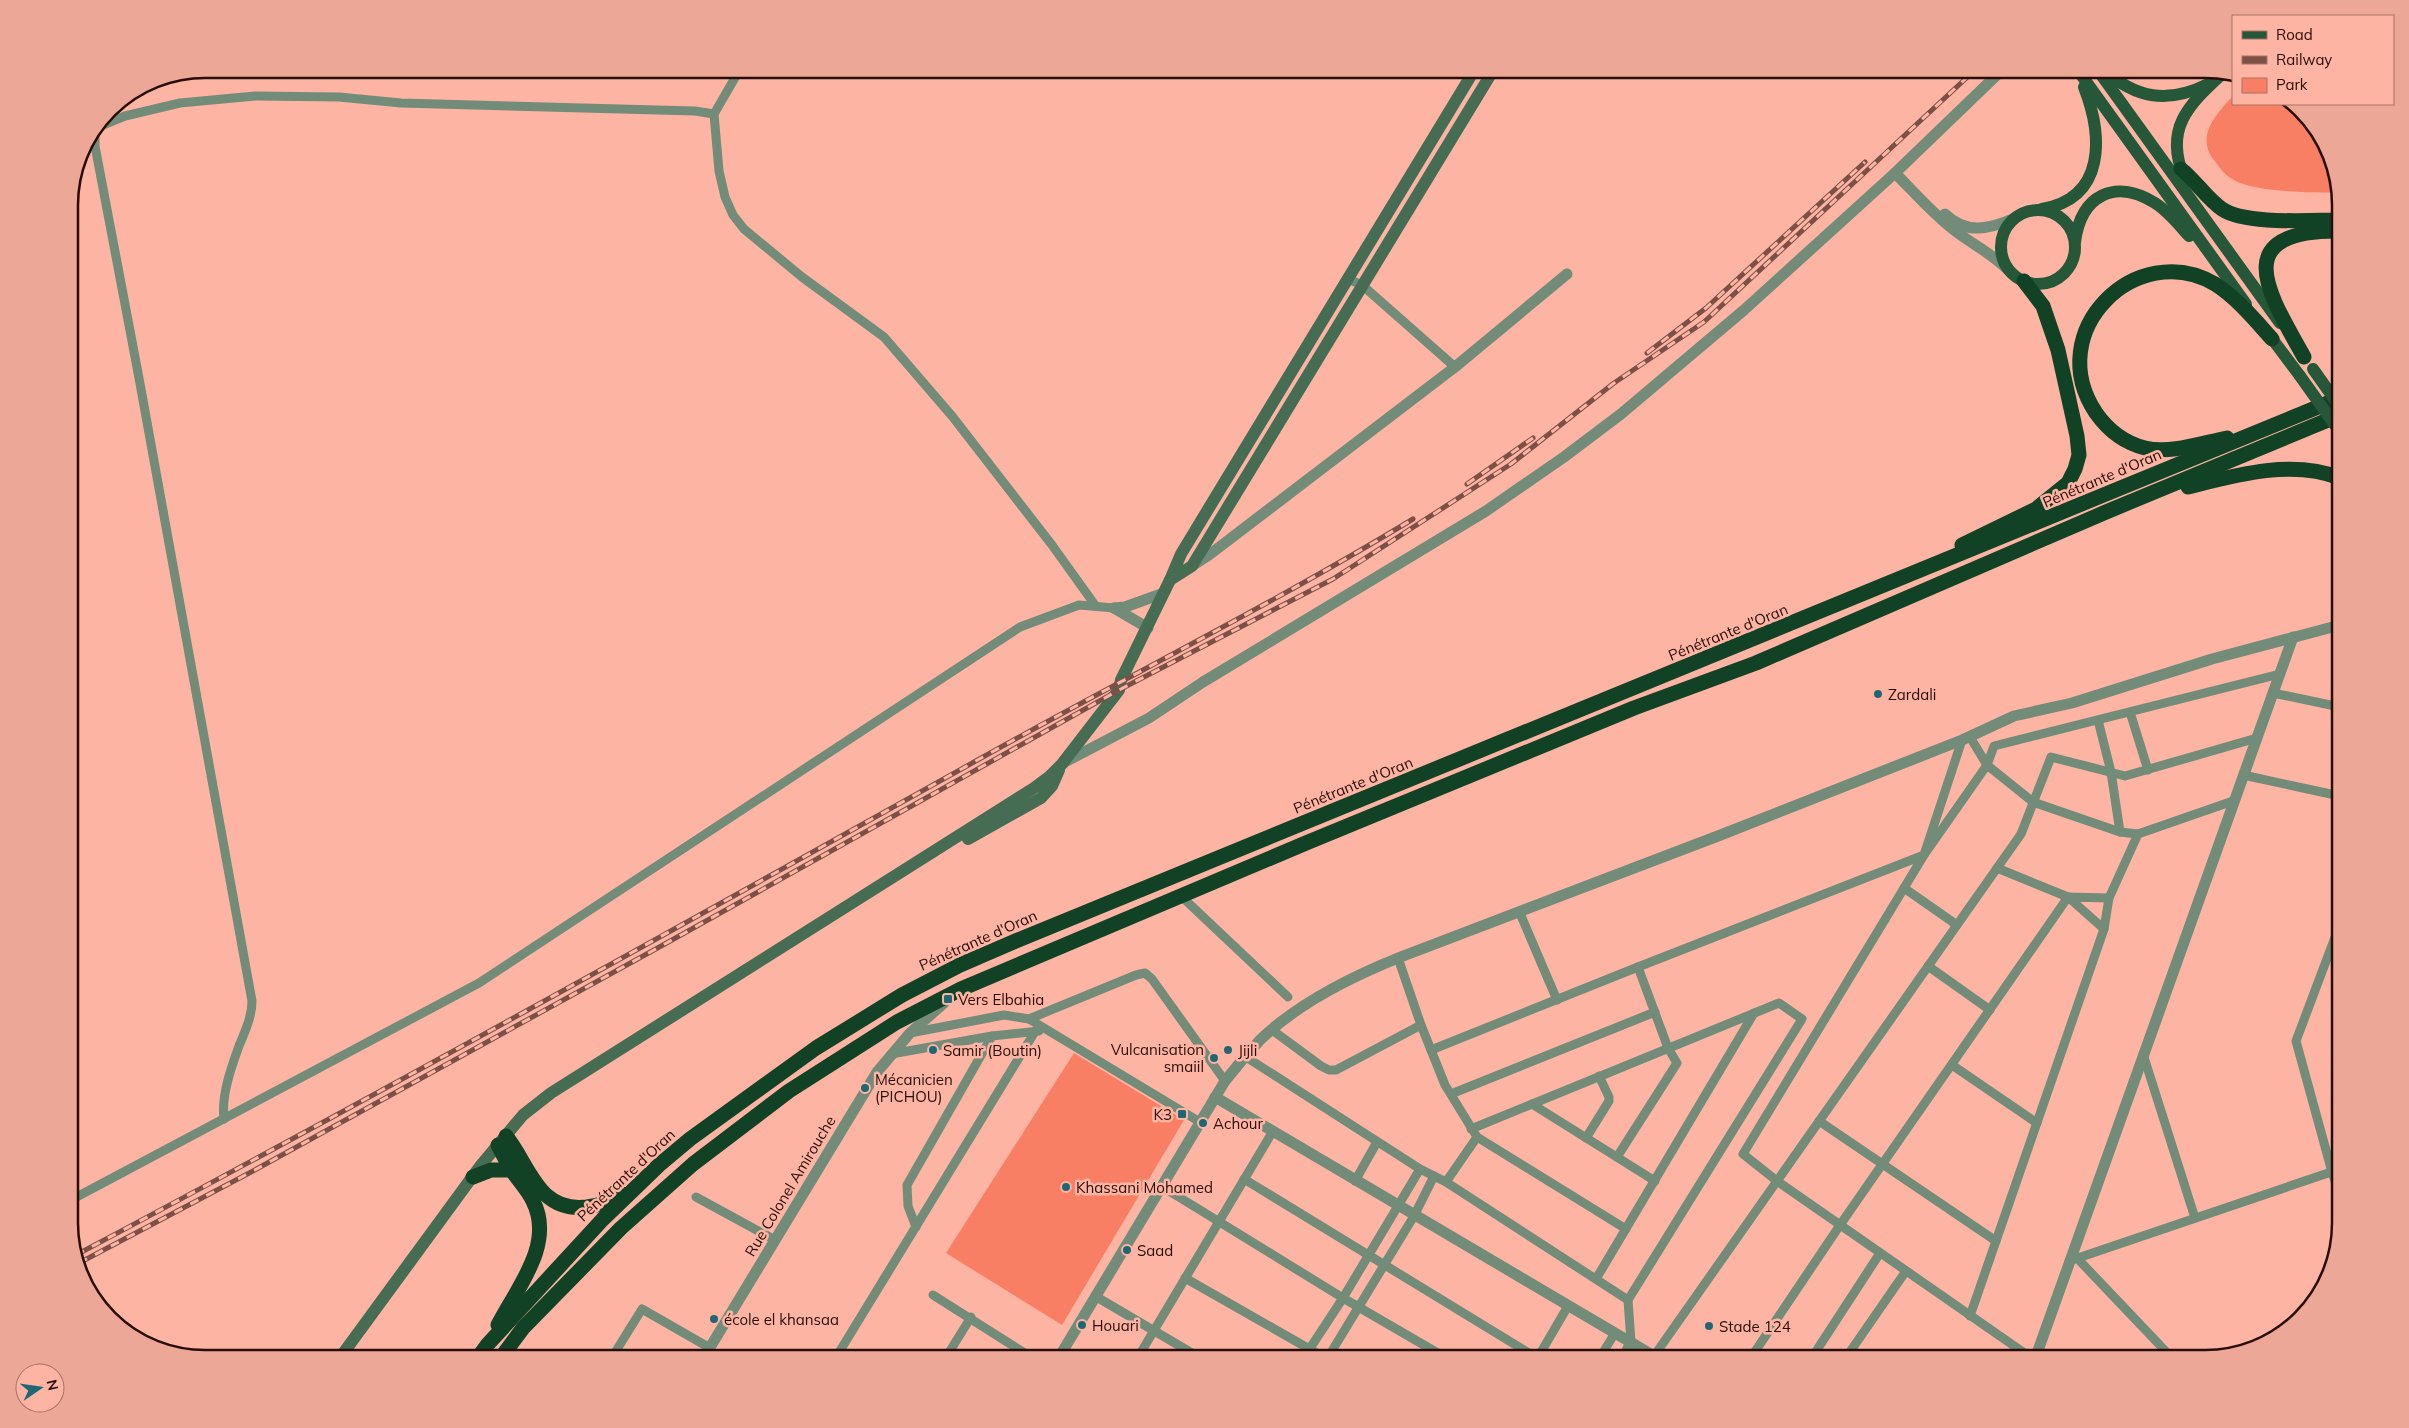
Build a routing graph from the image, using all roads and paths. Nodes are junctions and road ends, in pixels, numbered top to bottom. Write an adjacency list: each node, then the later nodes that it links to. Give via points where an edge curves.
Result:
1 (735, 78): 11 (street)
2 (1470, 78): 26 (main road)
3 (1488, 78): 28 (main road)
4 (1994, 78): 16 (street)
5 (2081, 78): 17 (main road, via 2092,109 2096,149 2093,166 2088,180 2068,201)
6 (2084, 78): 24 (main road)
7 (2104, 78): 14 (main road)
8 (2115, 78): 9 (main road, via 2126,86 2156,96 2184,94)
9 (2216, 79)
10 (2217, 79): 15 (main road, via 2190,109 2179,128 2175,142)
11 (714, 114): 12 (street, via 255,96 180,103); 43 (street, via 719,171 733,215 744,229 802,277 884,337 952,416)
12 (107, 123)
13 (95, 141): 104 (street, via 252,1001 251,1017 228,1084)
14 (2153, 146): 15 (main road); 18 (main road)
15 (2181, 169): 18 (main road); 20 (highway, via 2214,203 2235,215 2262,219)
16 (1898, 171): 19 (street, via 1948,217 1959,223 1985,229); 23 (street, via 1948,225 1992,254); 55 (street, via 1684,362 1564,457 1486,511 1149,718)
17 (2036, 210): 19 (main road); 22 (main road, via 2054,214 2062,220)
18 (2199, 211): 30 (main road)
19 (2014, 218): 23 (main road, via 2001,243 2004,262)
20 (2331, 220)
21 (2331, 232): 30 (highway, via 2291,236 2274,248 2266,268 2268,290)
22 (2074, 244): 24 (main road, via 2081,216 2090,204 2101,196 2130,192 2158,204); 27 (main road, via 2073,256 2062,275 2041,284)
23 (2010, 271): 27 (main road)
24 (2223, 272): 29 (main road)
25 (1567, 274): 31 (street)
26 (1348, 279): 28 (street); 40 (main road, via 1181,554)
27 (2024, 281): 42 (highway, via 2043,306 2058,350 2077,436 2079,455 2068,483 2036,509)
28 (1362, 284): 31 (street); 39 (main road)
29 (2272, 339): 34 (highway, via 2232,298 2206,280 2180,273 2144,278 2114,293 2091,318 2080,351 2082,385 2095,412 2113,432 2145,448 2161,449 2229,438); 36 (main road, bridge)
30 (2309, 363): 32 (main road, bridge)
31 (1455, 367): 39 (street)
32 (2331, 394)
33 (2331, 402): 34 (highway, Pénétrante d'Oran)
34 (2321, 407): 42 (highway, Pénétrante d'Oran)
35 (2331, 419): 38 (highway)
36 (2331, 420)
37 (2331, 476): 38 (highway, via 2311,471 2265,472 2223,478)
38 (2131, 502): 68 (highway, via 1756,663 1634,708)
39 (1192, 566): 40 (main road)
40 (1170, 580): 41 (main road)
41 (1164, 593): 44 (street); 46 (main road)
42 (1851, 600): 117 (highway, Pénétrante d'Oran, via 960,965 902,995 816,1048)
43 (1095, 605): 44 (street); 104 (street, via 1078,605 1020,627 480,983)
44 (1114, 608): 46 (street)
45 (2331, 627): 47 (street)
46 (1148, 628): 55 (main road, via 1119,690)
47 (2293, 637): 48 (street); 54 (street, via 2072,704 2014,716)
48 (2280, 674): 49 (street); 51 (street)
49 (2273, 693): 50 (street); 53 (street)
50 (2331, 705)
51 (2130, 712): 52 (street); 57 (street)
52 (2098, 720): 56 (street, via 1994,746); 58 (street)
53 (2257, 738): 57 (street); 59 (street)
54 (1966, 739): 56 (street); 65 (street); 71 (street)
55 (1062, 764): 112 (main road, via 1052,786 1041,798 882,884 551,1093 524,1115)
56 (1986, 765): 62 (street); 65 (street)
57 (2148, 770): 58 (street, via 2125,776)
58 (2111, 772): 62 (street, via 2051,757); 63 (street)
59 (2243, 775): 60 (street); 61 (street)
60 (2332, 794)
61 (2233, 801): 64 (street); 96 (street)
62 (2033, 802): 63 (street); 66 (street, via 2021,834)
63 (2120, 832): 64 (street)
64 (2138, 834): 70 (street)
65 (1924, 855): 67 (street); 77 (street)
66 (1997, 868): 69 (street); 72 (street)
67 (1904, 888): 72 (street); 126 (street, via 1743,1154)
68 (1181, 896): 78 (highway); 79 (street)
69 (2068, 897): 70 (street); 73 (street); 82 (street)
70 (2109, 898): 73 (street)
71 (1519, 912): 75 (street); 80 (street)
72 (1957, 925): 76 (street)
73 (2104, 929): 107 (street)
74 (2332, 946): 115 (street, via 2296,1041)
75 (1398, 958): 86 (street); 89 (street, via 1338,986)
76 (1928, 966): 82 (street); 105 (street)
77 (1638, 967): 80 (street); 83 (street)
78 (961, 989): 81 (street, Rue Colonel Amirouche); 163 (highway, via 851,1050 789,1091 693,1164 621,1228 523,1328)
79 (1288, 997)
80 (1557, 1000): 94 (street)
81 (940, 1006): 87 (street, via 938,1022); 90 (street, Rue Colonel Amirouche)
82 (1990, 1010): 98 (street)
83 (1655, 1012): 93 (street); 101 (street)
84 (1754, 1013): 93 (street); 125 (street); 150 (street, via 1779,1003 1802,1019)
85 (1029, 1019): 87 (street, via 1004,1015); 91 (street); 100 (street, via 1145,973)
86 (1421, 1025): 89 (street, via 1336,1070 1321,1066); 94 (street)
87 (946, 1026): 90 (street)
88 (1036, 1030): 91 (street); 92 (street); 136 (street)
89 (1272, 1030): 97 (street)
90 (910, 1033): 95 (street, Rue Colonel Amirouche)
91 (1053, 1033): 106 (street)
92 (992, 1036): 95 (street); 136 (street, via 907,1185 908,1206)
93 (1668, 1048): 99 (street); 114 (street, via 1677,1063)
94 (1431, 1050): 101 (street)
95 (891, 1054): 138 (street, Rue Colonel Amirouche)
96 (2143, 1054): 133 (street); 142 (street)
97 (1246, 1057): 100 (street); 113 (street)
98 (1952, 1065): 107 (street); 116 (street)
99 (1599, 1076): 103 (street); 111 (street, via 1609,1101)
100 (1225, 1081): 102 (street)
101 (1451, 1094): 108 (street)
102 (1215, 1097): 106 (street); 109 (street)
103 (1532, 1104): 108 (street); 111 (street)
104 (224, 1119): 129 (street)
105 (1819, 1121): 116 (street); 126 (street)
106 (1200, 1122): 128 (street)
107 (2037, 1123): 139 (street)
108 (1472, 1128): 110 (street)
109 (1273, 1131): 123 (street); 124 (street)
110 (1477, 1137): 127 (street); 137 (street)
111 (1586, 1138): 114 (street)
112 (502, 1141): 117 (highway, via 550,1200 567,1207 608,1202); 119 (highway); 122 (main road)
113 (1378, 1142): 118 (street); 124 (street)
114 (1617, 1158): 125 (street)
115 (2332, 1158)
116 (1882, 1164): 135 (street); 139 (street)
117 (659, 1165): 158 (highway, Pénétrante d'Oran, via 603,1219)
118 (1420, 1169): 121 (street); 131 (street)
119 (512, 1170): 122 (highway, via 492,1170); 158 (highway, via 535,1203 539,1216 539,1242 531,1264)
120 (2332, 1172): 133 (street)
121 (1434, 1176): 127 (street); 132 (street)
122 (472, 1177): 161 (main road)
123 (1244, 1179): 134 (street); 141 (street)
124 (1355, 1181): 131 (street)
125 (1654, 1181): 137 (street)
126 (1776, 1181): 135 (street); 178 (street)
127 (1446, 1182): 146 (street)
128 (1161, 1186): 134 (street); 148 (street)
129 (78, 1196)
130 (696, 1197): 138 (street)
131 (1398, 1206): 132 (street); 141 (street)
132 (1414, 1216): 143 (street); 152 (street)
133 (2195, 1218): 142 (street)
134 (1220, 1221): 145 (street); 149 (street)
135 (1840, 1225): 140 (street); 179 (street)
136 (916, 1227): 165 (street)
137 (1626, 1229): 146 (street)
138 (775, 1240): 159 (street, Rue Colonel Amirouche)
139 (1996, 1241): 153 (street)
140 (1880, 1253): 144 (street); 180 (street)
141 (1368, 1255): 143 (street); 149 (street)
142 (2073, 1260): 183 (street); 184 (street)
143 (1384, 1264): 151 (street); 173 (street)
144 (1906, 1271): 153 (street); 181 (street)
145 (1185, 1278): 155 (street); 160 (street)
146 (1596, 1279): 150 (street)
147 (933, 1295): 154 (street)
148 (1096, 1296): 155 (street); 168 (street)
149 (1343, 1298): 151 (street); 160 (street)
150 (1628, 1300): 157 (street)
151 (1358, 1306): 171 (street); 172 (street)
152 (1568, 1306): 156 (street); 174 (street)
153 (1970, 1316): 182 (street)
154 (971, 1317): 166 (street); 167 (street)
155 (1154, 1330): 169 (street); 170 (street)
156 (1615, 1333): 157 (street); 175 (street)
157 (1631, 1342): 176 (street); 177 (street)
158 (488, 1344): 162 (highway, Pénétrante d'Oran)
159 (710, 1348): 164 (street, via 642,1309)
160 (1309, 1349)
161 (346, 1350)
162 (484, 1350)
163 (507, 1350)
164 (617, 1350)
165 (841, 1350)
166 (951, 1350)
167 (1019, 1350)
168 (1063, 1350)
169 (1142, 1350)
170 (1187, 1350)
171 (1332, 1350)
172 (1433, 1350)
173 (1523, 1350)
174 (1542, 1350)
175 (1605, 1350)
176 (1627, 1350)
177 (1644, 1350)
178 (1662, 1350)
179 (1756, 1350)
180 (1818, 1350)
181 (1851, 1350)
182 (2021, 1350)
183 (2038, 1350)
184 (2164, 1350)

